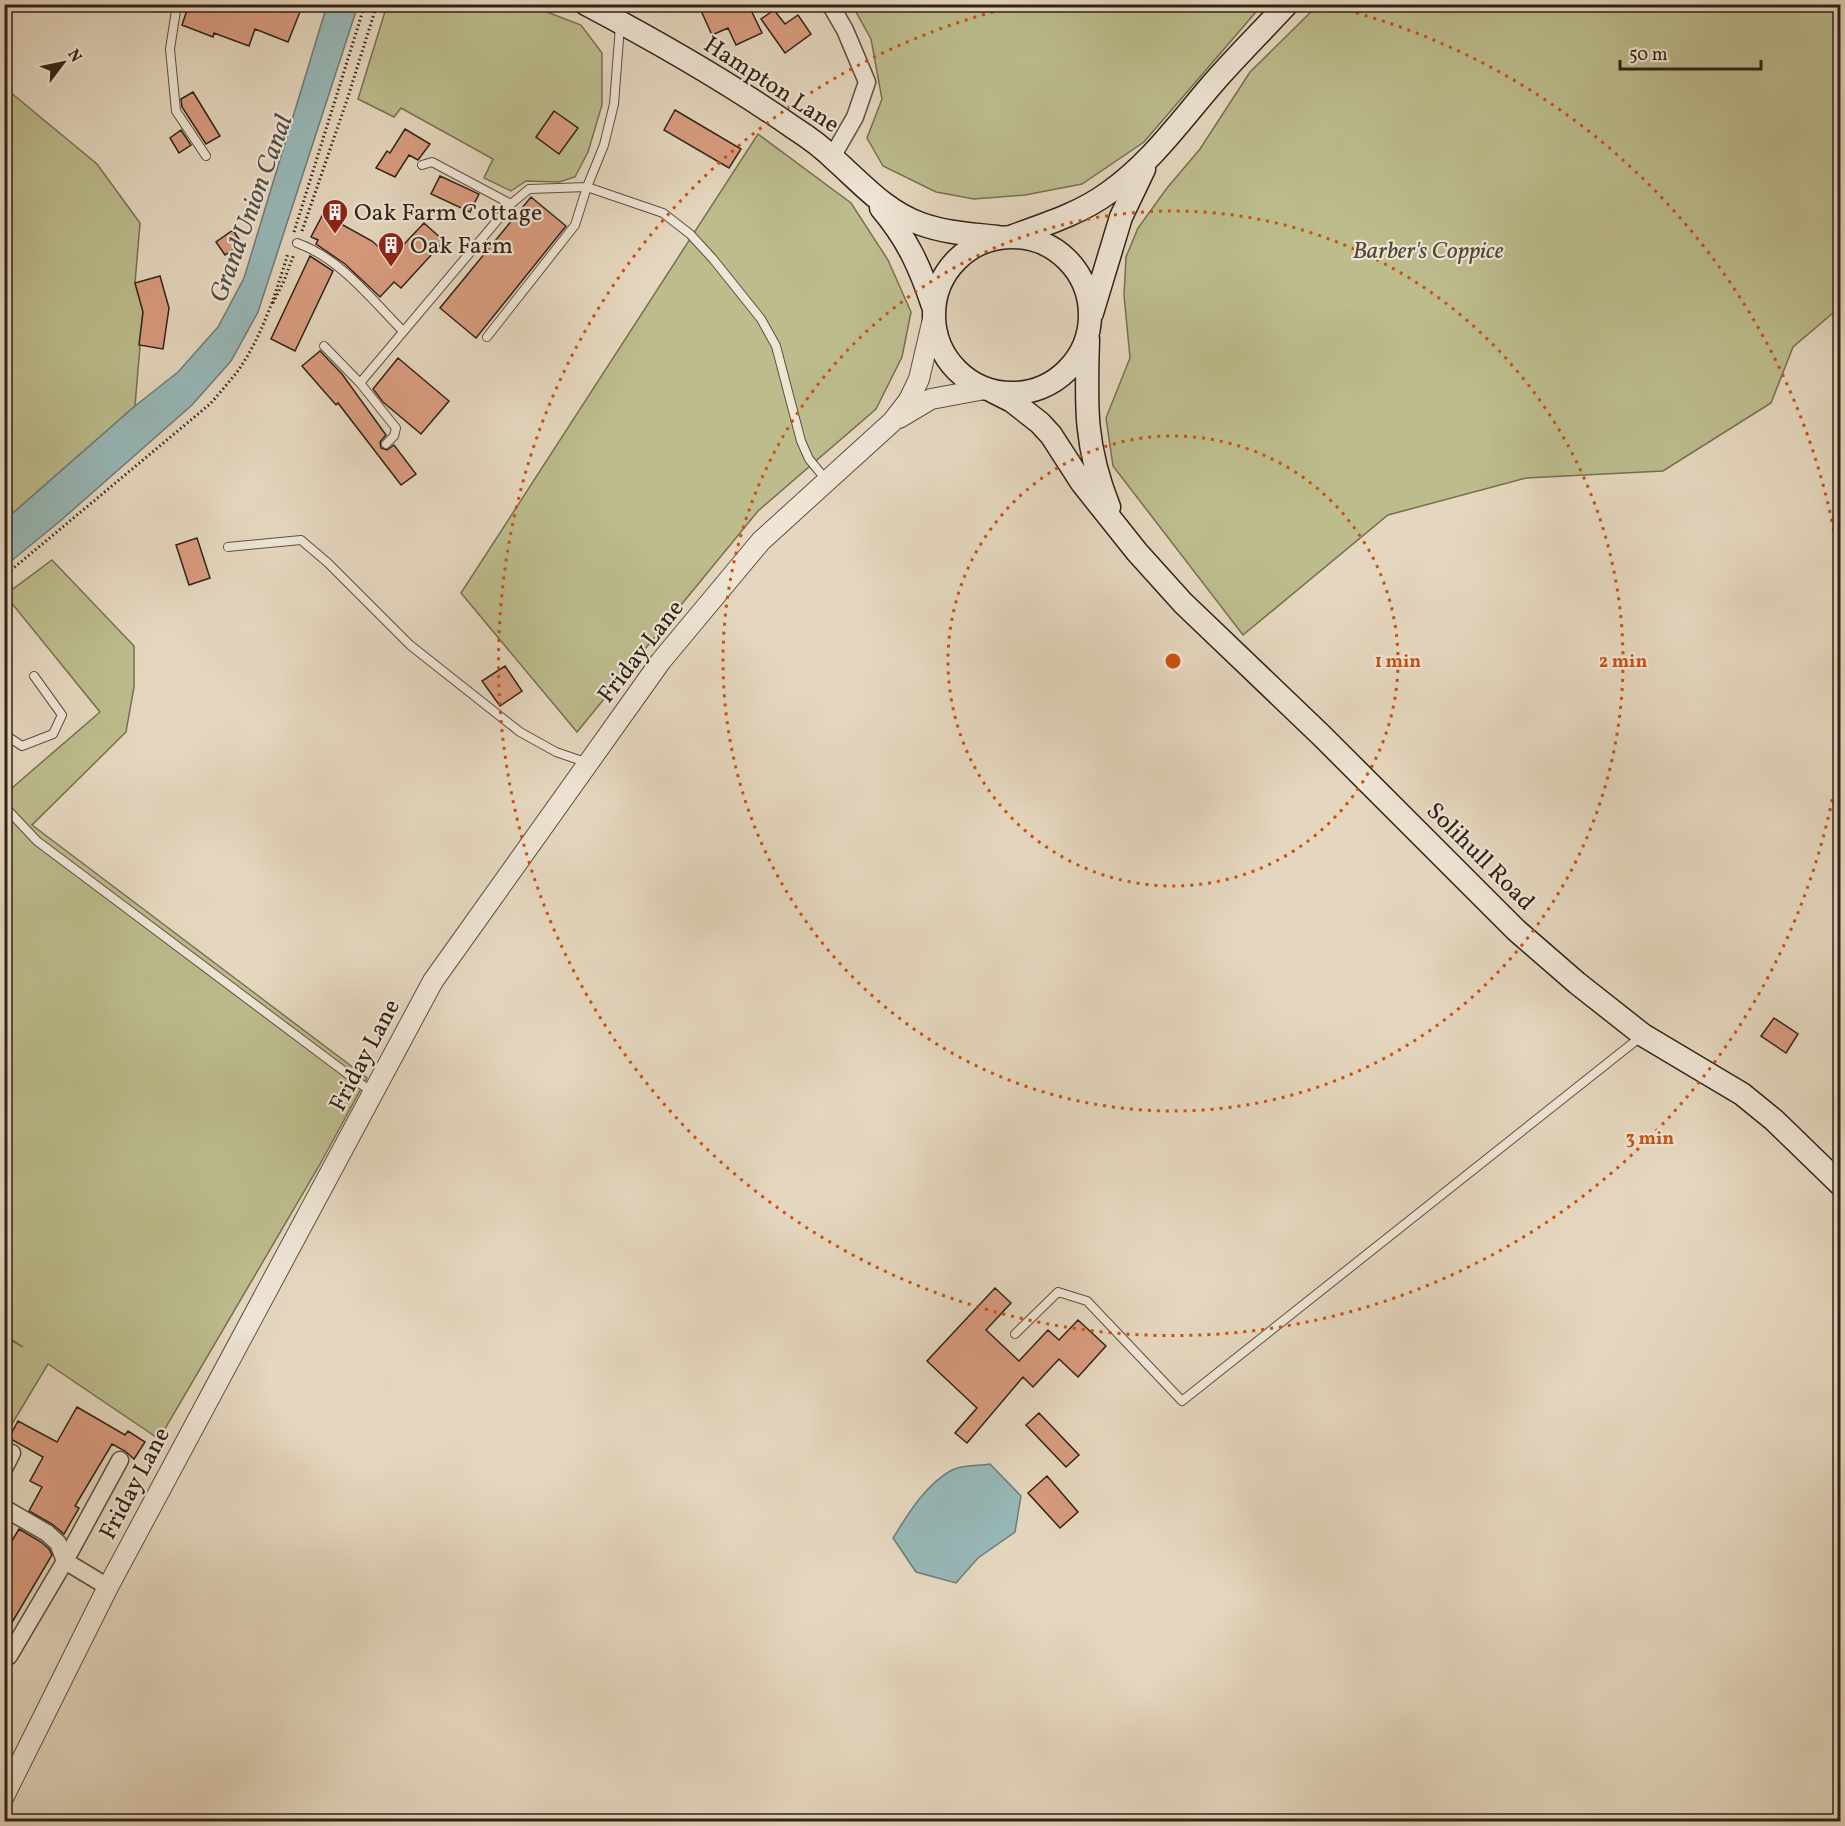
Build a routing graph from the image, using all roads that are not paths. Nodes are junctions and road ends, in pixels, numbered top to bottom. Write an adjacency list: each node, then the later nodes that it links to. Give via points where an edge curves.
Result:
1 (177, 4): 6 (lane, via 170,49 176,111)
2 (586, 4): 5 (main road, Hampton Lane)
3 (830, 4): 7 (street, via 867,82 855,117)
4 (1287, 4): 8 (main road)
5 (620, 22): 7 (main road, Hampton Lane, via 726,83); 11 (lane, via 614,104 604,145)
6 (206, 156)
7 (832, 157): 10 (main road, Hampton Lane)
8 (1150, 158): 13 (main road, via 1109,193 1081,210); 16 (main road, via 1121,217)
9 (422, 165): 12 (lane, via 432,162)
10 (859, 182): 13 (main road, Hampton Lane, via 891,209 920,224 948,232); 15 (main road, Hampton Lane, via 914,253)
11 (587, 187): 12 (lane, via 529,189); 18 (lane, via 575,225); 24 (lane, via 663,213 714,259 761,319 776,346 801,441)
12 (510, 204): 17 (lane)
13 (1005, 236): 15 (main road, via 979,245 953,265 936,290); 16 (main road, via 1042,243 1065,260 1083,283)
14 (295, 242): 17 (lane, via 315,250 345,274)
15 (933, 312): 21 (main road, via 951,362 970,381); 22 (street, Friday Lane, via 920,379)
16 (1090, 324): 21 (main road, via 1081,350 1050,382 1020,392); 25 (main road, Solihull Road, via 1088,431 1095,467)
17 (403, 331): 20 (lane)
18 (487, 337)
19 (324, 346): 20 (lane)
20 (360, 383): 23 (lane, via 396,428)
21 (990, 390): 22 (street, Friday Lane, via 932,399); 25 (main road, Solihull Road, via 1040,423)
22 (892, 422): 24 (street, Friday Lane)
23 (386, 444)
24 (827, 482): 29 (street, Friday Lane, via 761,541 661,661)
25 (1118, 528): 31 (main road, Solihull Road, via 1183,603 1516,930)
26 (228, 547): 29 (lane, via 301,540 410,645 520,732 556,752)
27 (34, 676): 28 (lane, via 62,715 53,734 22,746)
28 (4, 734)
29 (588, 763): 32 (street, Friday Lane, via 433,981)
30 (4, 806): 32 (lane, via 37,841)
31 (1643, 1035): 33 (main road, Solihull Road, via 1742,1094); 34 (lane, via 1182,1401 1087,1300 1058,1292)
32 (373, 1093): 40 (street, Friday Lane)
33 (1840, 1184)
34 (1015, 1334)
35 (12, 1453): 37 (street)
36 (120, 1460): 39 (street)
37 (4, 1469)
38 (4, 1508): 39 (street, via 47,1533 58,1543)
39 (65, 1561): 40 (street); 41 (street)
40 (108, 1587): 42 (street, Friday Lane)
41 (9, 1656)
42 (4, 1796)

